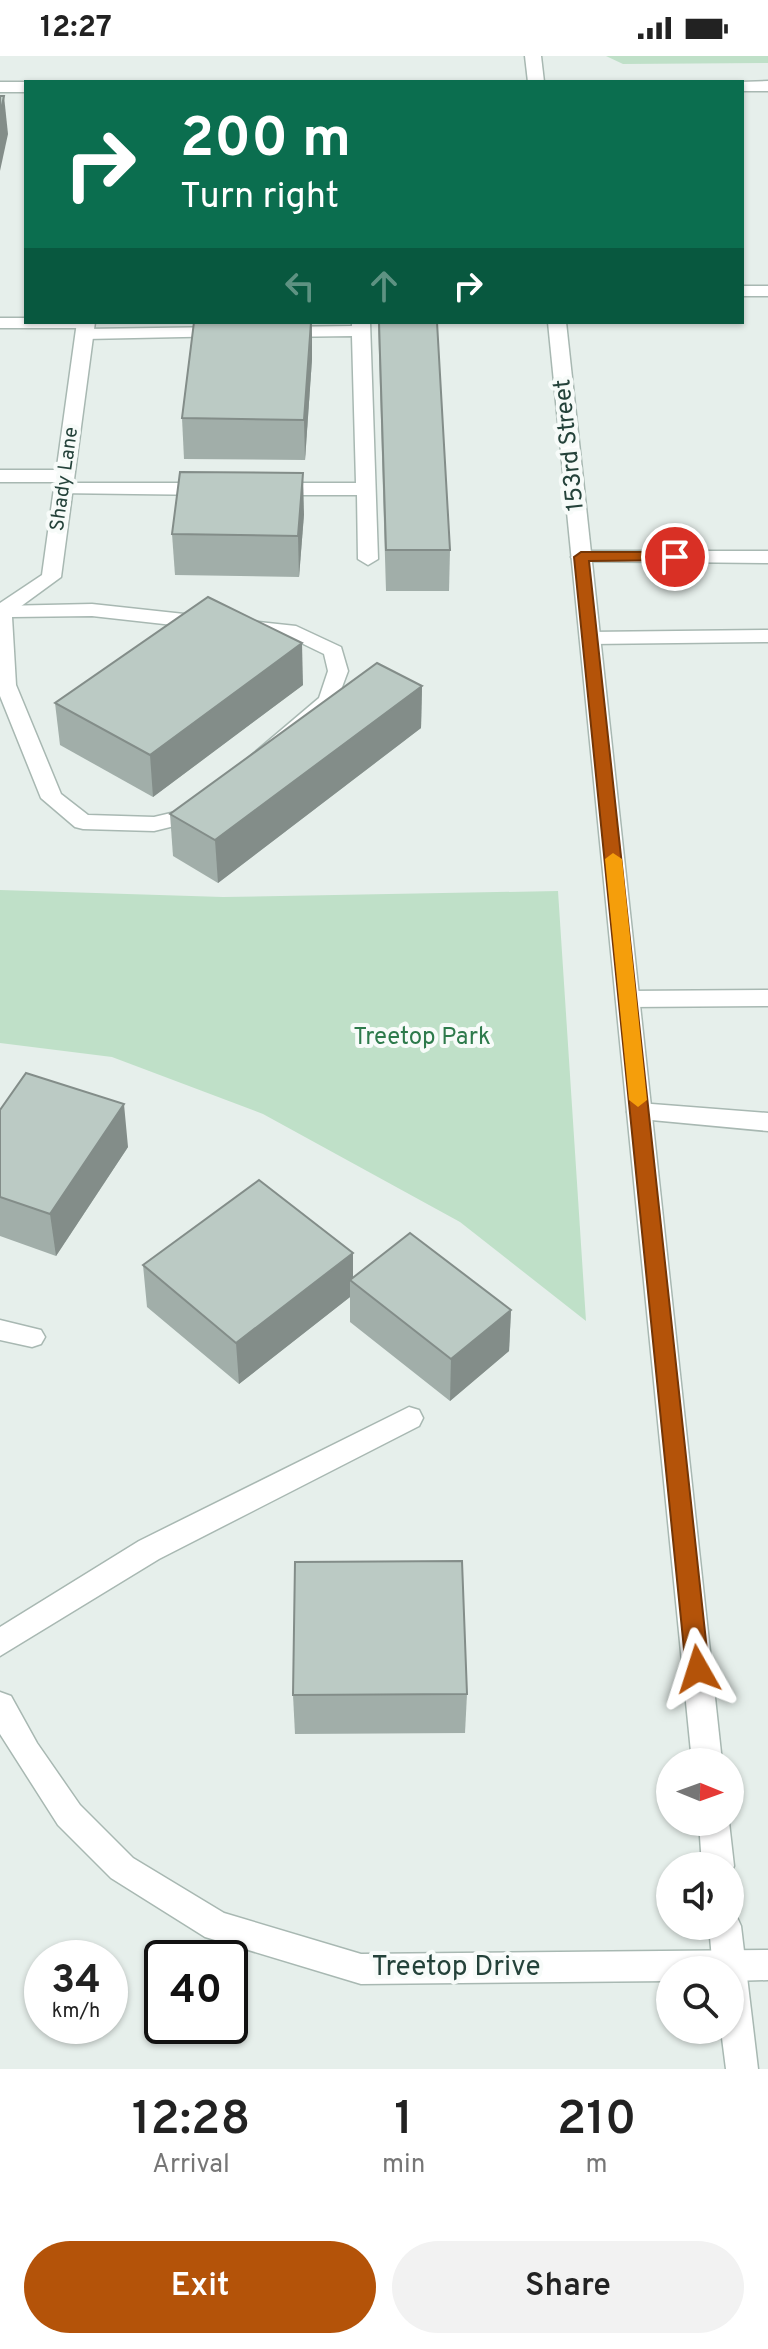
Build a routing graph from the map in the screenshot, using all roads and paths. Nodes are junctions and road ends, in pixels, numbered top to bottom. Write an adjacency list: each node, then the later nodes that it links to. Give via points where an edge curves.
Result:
1 (533, 56): 2 (street)
2 (536, 80)
3 (744, 86): 4 (street)
4 (768, 86)
5 (0, 87): 6 (street)
6 (24, 87)
7 (744, 291): 8 (street)
8 (768, 291)
9 (0, 323): 10 (street)
10 (24, 324)
11 (29, 324): 13 (street)
12 (557, 324): 18 (street, 153rd Street)
13 (86, 326): 14 (street, via 246,332); 16 (street, Shady Lane)
14 (361, 326): 17 (street)
15 (0, 476): 16 (street)
16 (64, 483): 17 (street); 21 (street, Shady Lane, via 51,577)
17 (366, 489): 20 (street)
18 (581, 557): 19 (street); 23 (street, 153rd Street)
19 (768, 557)
20 (368, 559)
21 (2, 611): 21 (street, via 92,610 296,632 334,651 338,671 328,701 195,814 154,824 83,822 52,798 6,685)
22 (768, 636): 23 (street)
23 (590, 638): 25 (street, 153rd Street)
24 (768, 998): 25 (street)
25 (628, 999): 26 (street, 153rd Street)
26 (639, 1112): 27 (street); 33 (street, 153rd Street)
27 (768, 1122)
28 (0, 1330): 29 (street)
29 (32, 1337)
30 (409, 1418): 31 (street, via 62,1598)
31 (0, 1643)
32 (0, 1705): 36 (street, Treetop Drive, via 69,1815 122,1868 216,1926 361,1969)
33 (706, 1748)
34 (768, 1965): 35 (street, Treetop Drive)
35 (744, 1968)
36 (656, 1970)
37 (739, 2044): 38 (street)
38 (742, 2069)

